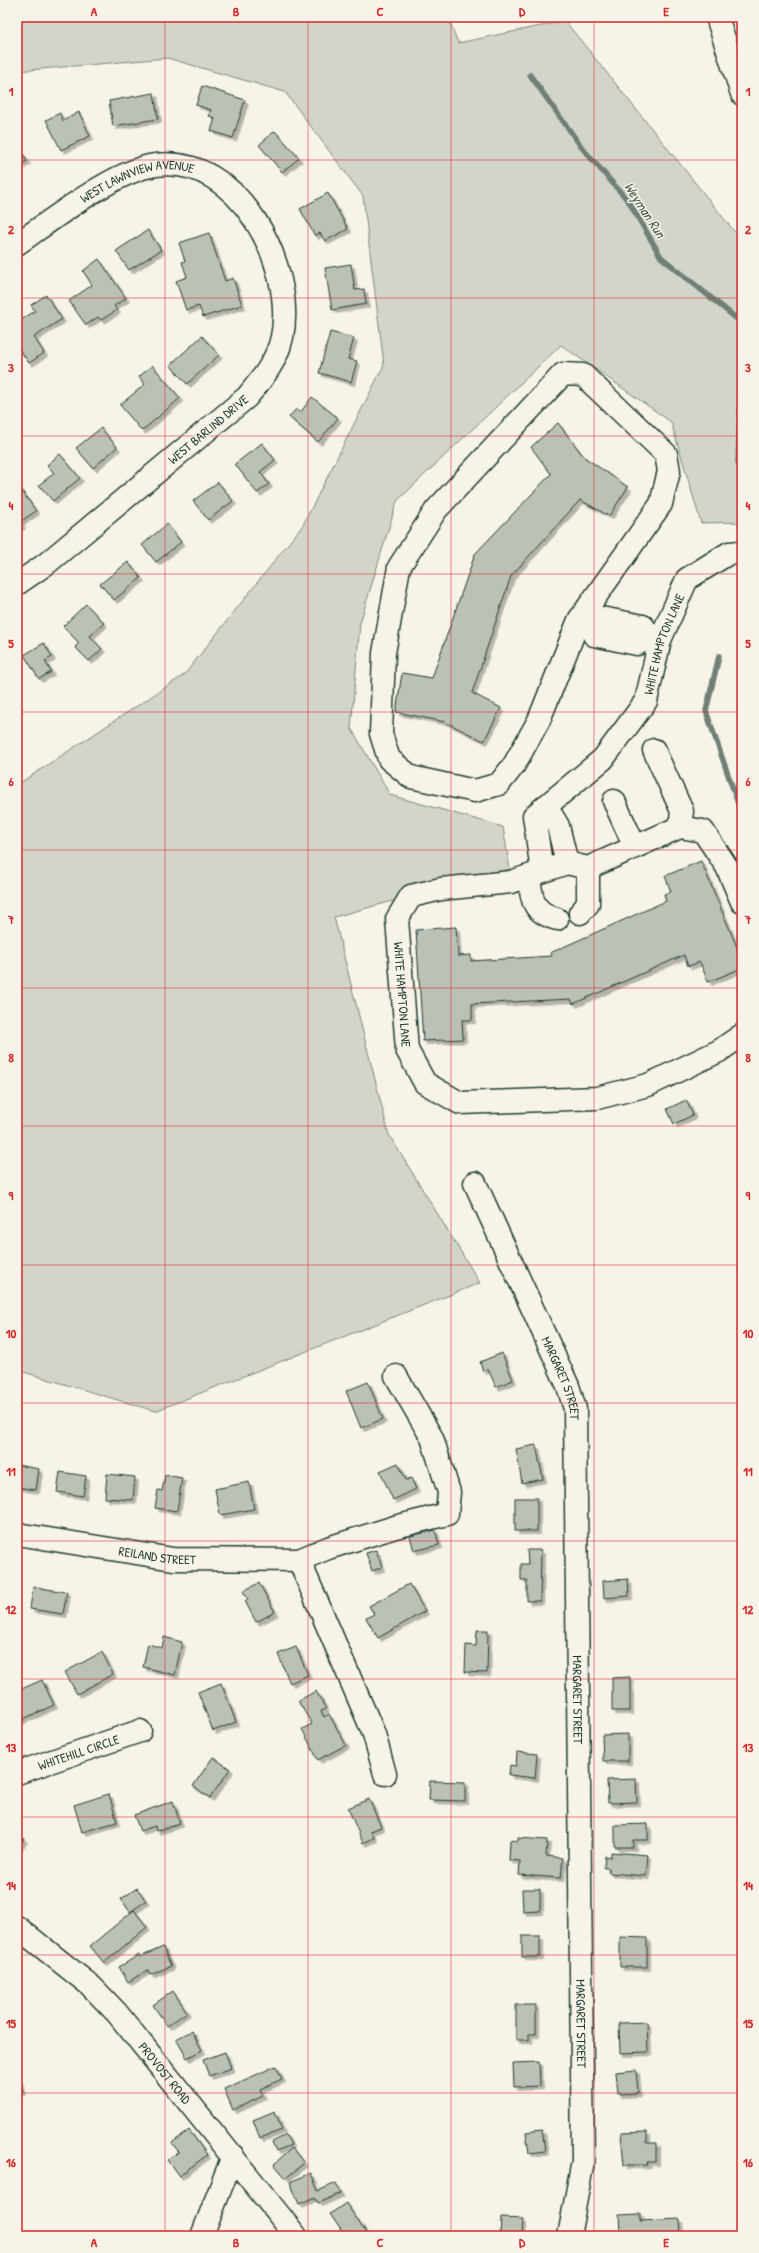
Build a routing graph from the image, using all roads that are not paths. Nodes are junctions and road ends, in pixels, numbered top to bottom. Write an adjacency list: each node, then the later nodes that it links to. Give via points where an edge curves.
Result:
1 (717, 17): 2 (street)
2 (742, 94)
3 (253, 217): 4 (street, WEST LAWNVIEW AVENUE, via 230,191 209,174 183,166 156,165 125,175 92,193); 6 (street, WEST BARLIND DRIVE, via 269,245 280,274 285,304 281,338 268,373 247,397 46,564)
4 (17, 244)
5 (742, 552): 8 (street, WHITE HAMPTON LANE, via 729,553 687,578)
6 (17, 584)
7 (584, 621): 7 (street, via 661,504 669,471 666,454 583,375 563,374 436,510 399,567 384,653 381,734 389,760 411,777 475,791 499,784 514,765 539,720); 8 (street, via 601,618 643,626)
8 (655, 639): 11 (street, WHITE HAMPTON LANE, via 646,701 603,760)
9 (654, 750): 12 (street, via 682,811)
10 (614, 801): 13 (street)
11 (546, 806): 14 (street, via 558,826); 16 (street, WHITE HAMPTON LANE, via 534,816)
12 (680, 827): 13 (street); 17 (street, via 703,831 727,867)
13 (635, 847): 15 (street)
14 (567, 864): 15 (street, WHITE HAMPTON LANE); 16 (street, WHITE HAMPTON LANE)
15 (588, 868): 18 (street, via 588,904)
16 (535, 874): 19 (street, via 532,896 537,910); 20 (street, WHITE HAMPTON LANE, via 511,882 441,889 411,896 397,919 407,1050 425,1083 460,1103 597,1098 648,1084 719,1051)
17 (742, 902)
18 (580, 913)
19 (557, 919)
20 (742, 1035)
21 (475, 1183): 32 (street, MARGARET STREET, via 568,1386 575,1409 583,2161)
22 (396, 1376): 24 (street, REILAND STREET, via 432,1438 449,1492 447,1514 388,1529)
23 (17, 1534): 24 (street, REILAND STREET, via 173,1559)
24 (299, 1560): 27 (street, via 374,1734)
25 (140, 1731): 26 (street, WHITEHILL CIRCLE)
26 (17, 1773)
27 (385, 1774)
28 (17, 1927): 29 (street, PROVOST ROAD, via 91,1986 118,2013)
29 (233, 2156): 30 (street); 31 (street, PROVOST ROAD)
30 (202, 2236)
31 (296, 2236)
32 (569, 2236)

